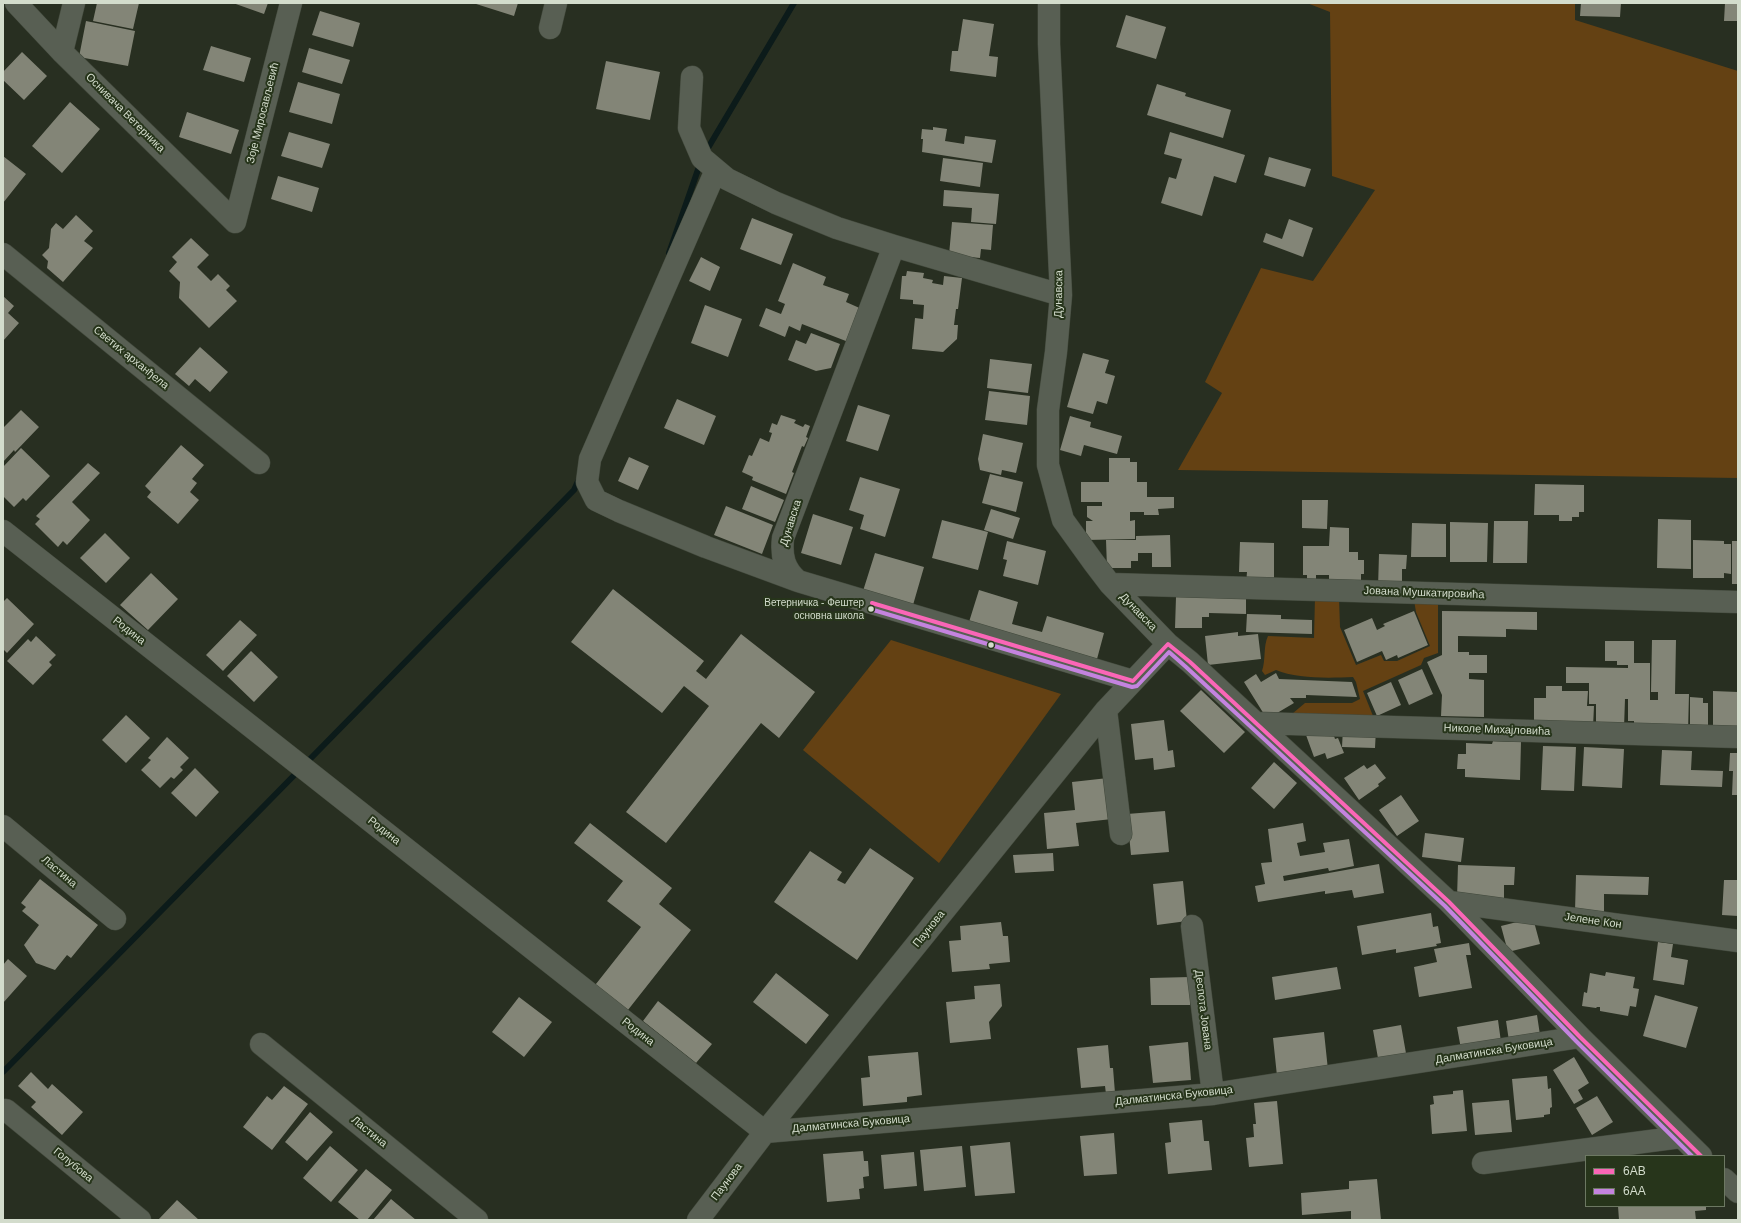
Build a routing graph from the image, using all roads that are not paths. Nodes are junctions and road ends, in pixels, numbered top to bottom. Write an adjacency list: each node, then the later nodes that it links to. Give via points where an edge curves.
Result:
1 (16, 3): 7 (street, Оснивача Ветерника)
2 (74, 3): 7 (street)
3 (291, 3): 10 (street, Зоје Миросављевић)
4 (556, 3): 6 (street)
5 (1049, 3): 13 (street, Дунавска)
6 (550, 28)
7 (62, 52): 10 (street, Оснивача Ветерника)
8 (692, 77): 9 (street, via 688,128 702,158)
9 (716, 170): 11 (street, via 727,179 776,203 837,228); 16 (street, via 590,459 587,482 596,500 619,511)
10 (235, 222)
11 (894, 246): 13 (street); 16 (street, Дунавска, via 783,538 782,552 785,565)
12 (3, 254): 14 (street, Светих арханђела)
13 (1060, 295): 17 (street, Дунавска, via 1048,410 1048,465 1063,520)
14 (259, 463)
15 (3, 531): 34 (street, Родина)
16 (798, 581): 20 (street)
17 (1110, 584): 18 (street, Јована Мушкатировића); 19 (street, Дунавска)
18 (1738, 602)
19 (1168, 644): 20 (street, Паунова); 22 (street, Дунавска)
20 (1133, 681): 21 (street, Паунова)
21 (1106, 710): 25 (street); 34 (street, Паунова)
22 (1256, 723): 23 (street, Николе Михајловића); 26 (street, Дунавска)
23 (1738, 737)
24 (3, 826): 27 (street, Ластина)
25 (1121, 834)
26 (1449, 902): 29 (street, Јелене Кон); 30 (street, Дунавска)
27 (115, 918)
28 (1192, 926): 32 (street, Деспота Јована)
29 (1738, 941)
30 (1580, 1037): 32 (street, Далматинска Буковица); 35 (street, Дунавска)
31 (262, 1044): 41 (street, Ластина)
32 (1213, 1094): 34 (street, Далматинска Буковица)
33 (6, 1110): 40 (street, Голубова)
34 (765, 1132): 42 (street, Паунова)
35 (1681, 1137): 36 (street, Дунавска); 37 (street)
36 (1700, 1155)
37 (1484, 1163)
38 (1725, 1180): 39 (street)
39 (1738, 1192)
40 (140, 1220)
41 (477, 1220)
42 (698, 1220)

